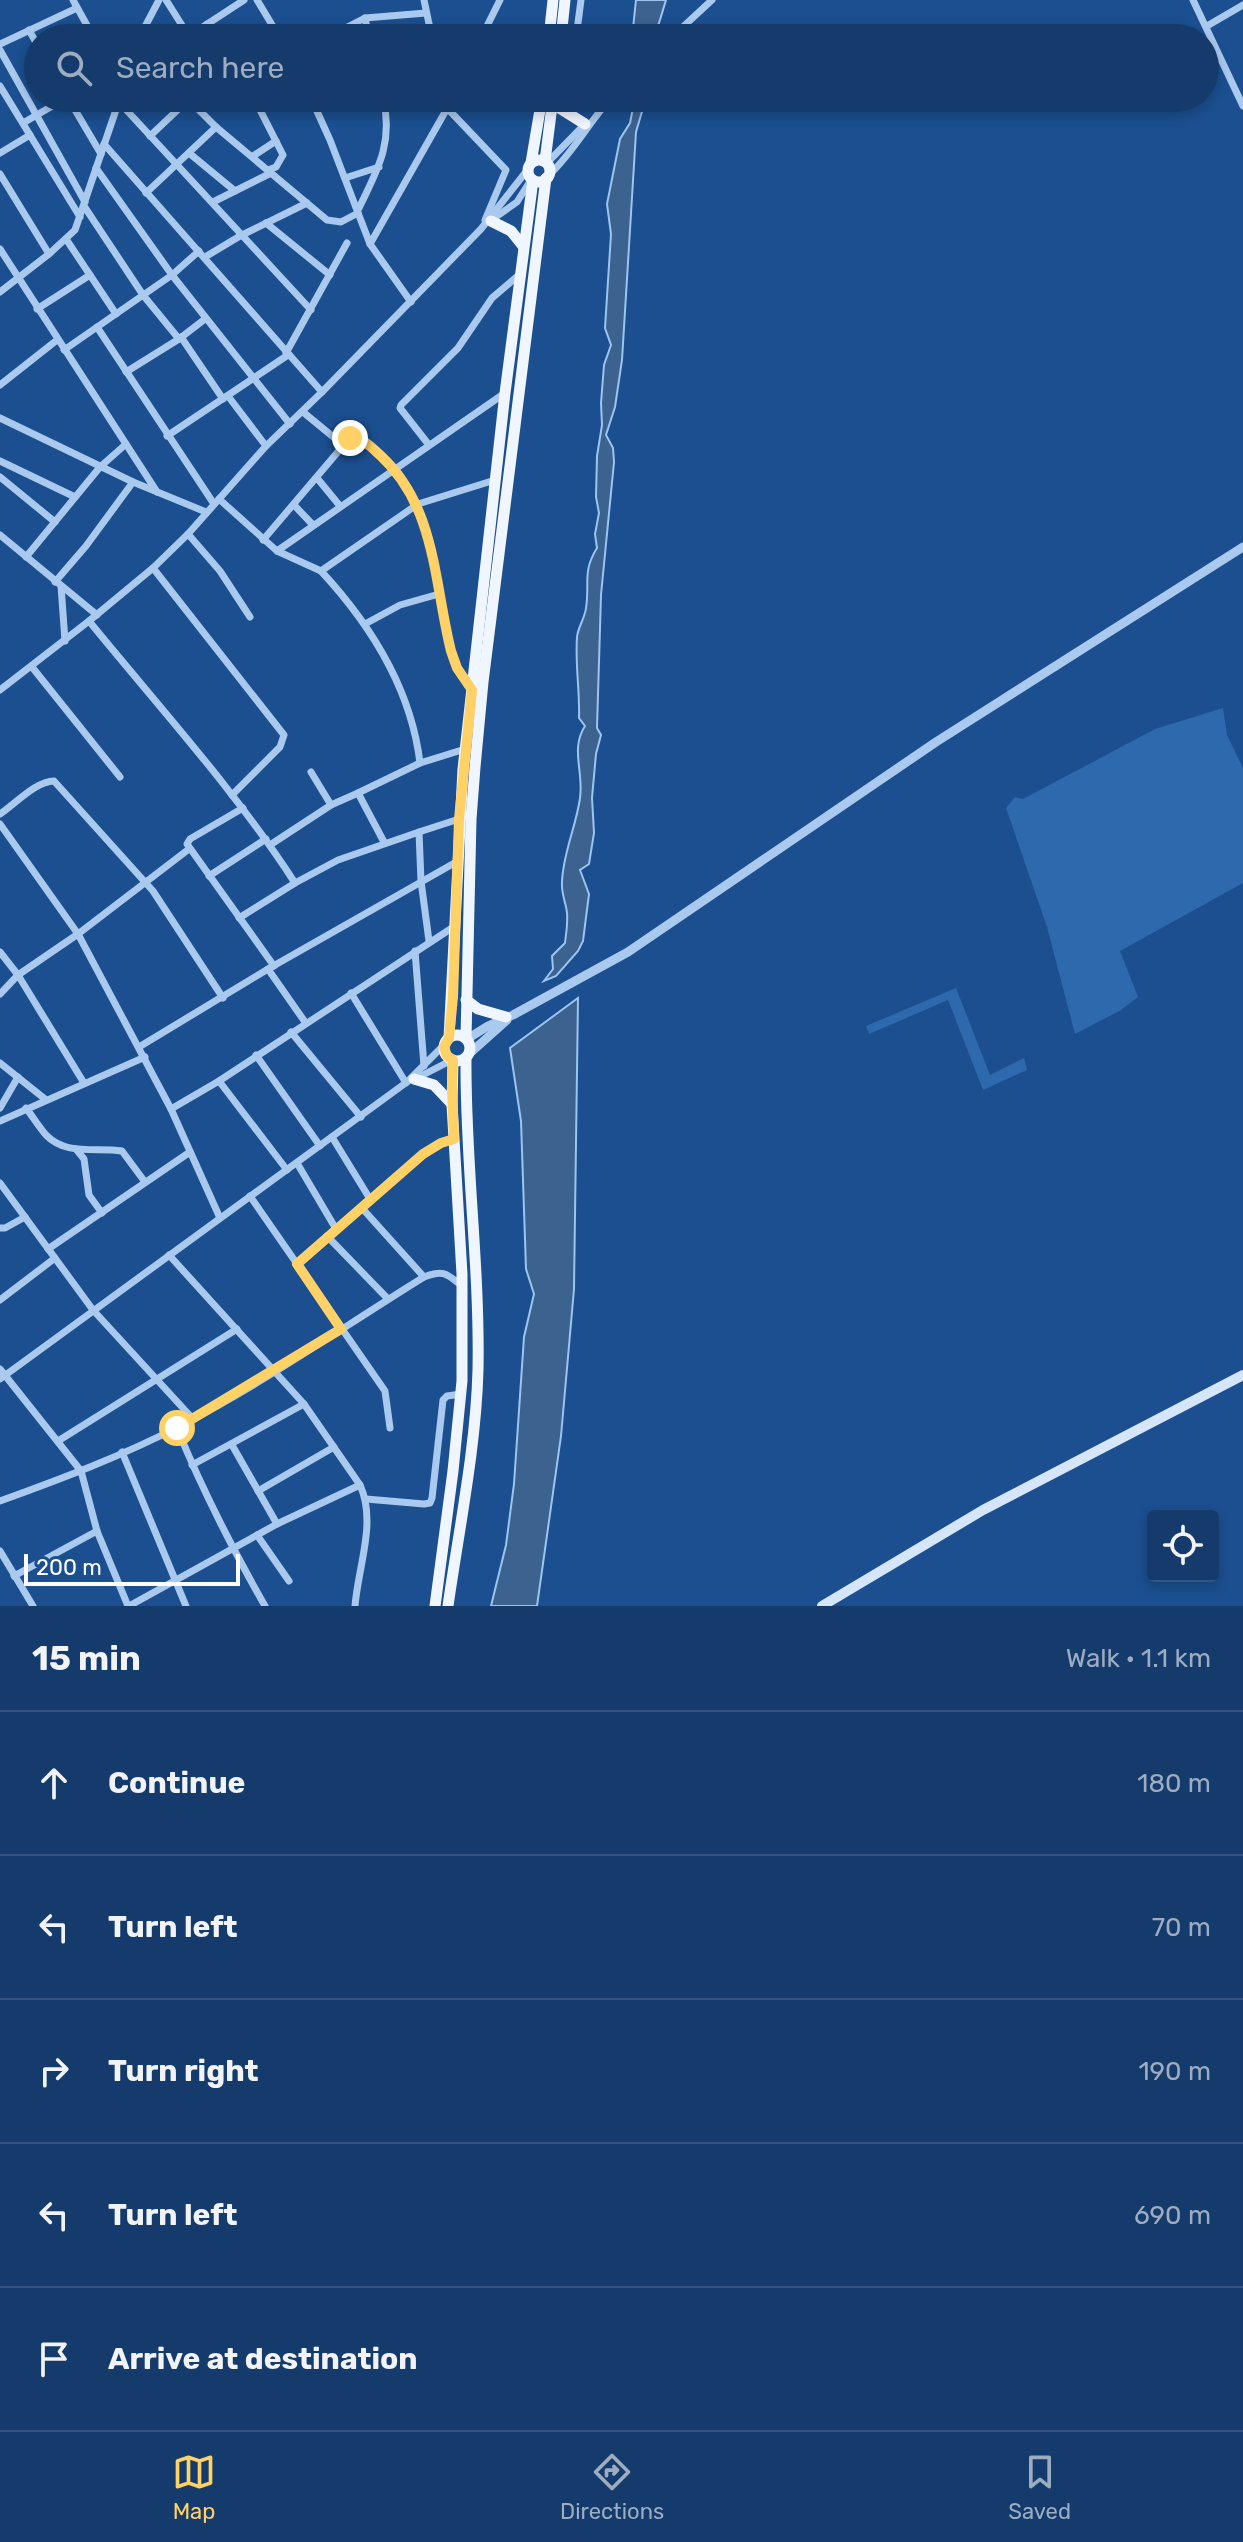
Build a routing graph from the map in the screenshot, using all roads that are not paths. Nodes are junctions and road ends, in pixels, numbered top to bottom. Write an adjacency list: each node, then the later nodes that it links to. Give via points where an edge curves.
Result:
1 (159, 0): 19 (street)
2 (166, 0): 20 (street)
3 (244, 0): 21 (street)
4 (270, 0): 12 (street)
5 (424, 0): 15 (street)
6 (553, 0): 27 (main road)
7 (565, 0): 28 (main road)
8 (581, 0): 29 (street)
9 (712, 0): 30 (street)
10 (1193, 0): 31 (street)
11 (498, 1): 26 (street)
12 (260, 3): 22 (street)
13 (75, 4): 17 (street); 18 (street)
14 (1243, 5): 32 (street)
15 (426, 13): 16 (street); 25 (street)
16 (365, 18): 23 (street); 24 (street)
17 (40, 24)
18 (86, 24)
19 (147, 24)
20 (182, 24)
21 (207, 24)
22 (272, 24)
23 (353, 24)
24 (366, 24)
25 (429, 24)
26 (487, 24)
27 (550, 24)
28 (562, 24)
29 (578, 24)
30 (686, 24)
31 (1206, 24)
32 (1210, 24)
33 (24, 32): 34 (street)
34 (0, 44)
35 (0, 50): 38 (street)
36 (1219, 53): 39 (street)
37 (0, 86): 58 (street)
38 (24, 93)
39 (1243, 106)
40 (34, 112): 56 (street)
41 (41, 112): 56 (street)
42 (76, 112): 66 (street)
43 (116, 112): 63 (street)
44 (131, 112): 61 (street)
45 (175, 112): 61 (street)
46 (201, 112): 59 (street)
47 (261, 112): 62 (street)
48 (317, 112): 75 (street)
49 (385, 112): 69 (street, via 386,141)
50 (446, 112): 89 (street)
51 (451, 112): 85 (street, via 506,170)
52 (546, 112): 73 (main road)
53 (549, 112): 71 (main road)
54 (572, 112): 57 (main road)
55 (598, 112): 57 (street)
56 (36, 115): 58 (street); 80 (street)
57 (589, 121): 71 (street, via 561,163)
58 (23, 123): 60 (street)
59 (216, 127): 65 (street); 67 (street)
60 (30, 135): 64 (street); 82 (street)
61 (150, 136): 68 (street)
62 (276, 141): 67 (street); 72 (street, via 283,159)
63 (104, 144): 66 (street); 77 (street)
64 (0, 153)
65 (189, 153): 68 (street); 76 (street)
66 (101, 154): 70 (street)
67 (253, 156): 72 (street)
68 (178, 164): 77 (street); 78 (street)
69 (379, 167): 75 (street); 81 (street)
70 (96, 168): 80 (street); 96 (street)
71 (547, 169): 73 (main road, via 539,160); 73 (main road, via 539,181); 190 (main road, via 480,710)
72 (269, 172): 76 (street); 79 (street)
73 (531, 172): 83 (street); 90 (main road)
74 (0, 174): 92 (street)
75 (345, 178): 81 (street)
76 (235, 191): 78 (street)
77 (146, 193): 93 (street)
78 (213, 202): 86 (street)
79 (307, 203): 81 (street, via 337,223); 84 (street)
80 (84, 204): 82 (street); 100 (street)
81 (358, 211): 89 (street)
82 (80, 217): 87 (street)
83 (489, 221): 85 (street); 90 (main road, via 511,231)
84 (266, 223): 86 (street); 97 (street)
85 (481, 229): 101 (street)
86 (240, 236): 93 (street); 103 (street)
87 (66, 239): 92 (street); 95 (street)
88 (347, 243): 97 (street)
89 (370, 244): 101 (street)
90 (523, 246): 94 (main road)
91 (0, 249): 98 (street)
92 (49, 254): 98 (street)
93 (202, 254): 96 (street); 110 (street)
94 (520, 274): 115 (main road); 123 (street, via 492,298 458,348 401,405)
95 (90, 275): 102 (street); 104 (street)
96 (172, 275): 100 (street); 105 (street)
97 (330, 275): 103 (street)
98 (18, 278): 99 (street); 102 (street)
99 (0, 292)
100 (143, 295): 104 (street); 107 (street)
101 (411, 302): 114 (street)
102 (37, 309): 108 (street)
103 (311, 310): 110 (street)
104 (116, 314): 106 (street)
105 (205, 319): 107 (street); 112 (street)
106 (97, 327): 109 (street); 111 (street)
107 (180, 338): 111 (street); 116 (street)
108 (57, 340): 109 (street); 113 (street)
109 (64, 350): 121 (street)
110 (287, 354): 112 (street); 114 (street)
111 (126, 372): 120 (street)
112 (255, 378): 116 (street); 119 (street)
113 (0, 385)
114 (322, 392): 117 (street)
115 (505, 393): 123 (street); 130 (main road)
116 (226, 397): 120 (street); 124 (street)
117 (303, 412): 119 (street); 122 (street)
118 (0, 418): 126 (street)
119 (290, 424): 124 (street)
120 (167, 436): 134 (street)
121 (126, 444): 126 (street); 132 (street)
122 (343, 445): 127 (street, via 350,438 361,439); 129 (street)
123 (429, 445): 127 (street)
124 (266, 446): 134 (street)
125 (0, 461): 133 (street)
126 (100, 467): 131 (street); 133 (street)
127 (394, 468): 135 (street); 137 (street)
128 (0, 477): 139 (street)
129 (317, 478): 136 (street); 137 (street)
130 (495, 480): 135 (street); 158 (main road)
131 (133, 482): 132 (street); 149 (street)
132 (157, 492): 138 (street)
133 (75, 497): 139 (street)
134 (217, 502): 138 (street); 143 (street)
135 (418, 504): 148 (street); 150 (street)
136 (294, 505): 140 (street); 143 (street)
137 (340, 506): 140 (street)
138 (206, 512): 141 (street)
139 (55, 522): 146 (street)
140 (313, 525): 145 (street)
141 (188, 534): 147 (street); 152 (street)
142 (0, 535): 146 (street)
143 (263, 540): 145 (street)
144 (1243, 547): 191 (street, via 936,742 628,952)
145 (277, 551): 148 (street)
146 (26, 557): 149 (street)
147 (153, 568): 151 (street); 164 (street, via 284,735 280,747)
148 (321, 571): 154 (street)
149 (58, 584): 151 (street); 155 (street)
150 (439, 594): 154 (street, via 400,605); 158 (street, via 451,651)
151 (97, 615): 153 (street)
152 (250, 617)
153 (89, 621): 155 (street); 164 (street)
154 (365, 624): 160 (street, via 396,678)
155 (65, 641): 156 (street)
156 (32, 667): 157 (street); 162 (street)
157 (0, 690)
158 (472, 690): 159 (main road)
159 (465, 749): 160 (street); 168 (main road)
160 (420, 763): 163 (street)
161 (311, 772): 165 (street)
162 (120, 777)
163 (358, 793): 165 (street); 172 (street)
164 (232, 795): 166 (street)
165 (331, 805): 171 (street)
166 (243, 808): 171 (street); 173 (street, via 190,839)
167 (0, 814): 177 (street, via 54,781)
168 (459, 819): 170 (street); 174 (main road)
169 (0, 824): 181 (street)
170 (419, 832): 172 (street); 176 (street)
171 (268, 842): 175 (street); 178 (street)
172 (384, 842): 178 (street)
173 (189, 849): 175 (street); 177 (street)
174 (458, 861): 176 (street); 180 (main road)
175 (209, 876): 179 (street)
176 (421, 881): 182 (street); 185 (street)
177 (146, 883): 181 (street); 189 (street)
178 (295, 883): 179 (street)
179 (239, 918): 185 (street)
180 (455, 926): 182 (street); 195 (main road)
181 (78, 934): 186 (street); 196 (street)
182 (429, 941): 183 (street)
183 (415, 951): 187 (street); 201 (street)
184 (0, 952): 186 (street)
185 (271, 968): 189 (street); 192 (street)
186 (18, 975): 188 (street); 205 (street)
187 (351, 993): 192 (street); 204 (street)
188 (0, 994)
189 (223, 998): 196 (street)
190 (466, 1000): 191 (main road, via 478,1009); 194 (main road)
191 (510, 1016): 194 (street); 199 (street)
192 (305, 1022): 193 (street)
193 (291, 1032): 197 (street); 211 (street)
194 (466, 1039): 195 (main road, via 457,1035); 199 (main road, via 470,1046)
195 (447, 1041): 199 (main road, via 445,1052); 201 (street)
196 (139, 1047): 198 (street)
197 (256, 1055): 203 (street); 215 (street)
198 (145, 1057): 205 (street); 210 (street)
199 (460, 1058): 204 (street); 207 (main road); 275 (main road, via 478,1373)
200 (0, 1063): 202 (street)
201 (424, 1066): 204 (street)
202 (18, 1077): 206 (street); 208 (street)
203 (219, 1081): 210 (street); 219 (street)
204 (409, 1081): 207 (main road, via 434,1085); 211 (street)
205 (84, 1083): 206 (street)
206 (45, 1099): 209 (street)
207 (452, 1105): 214 (main road)
208 (0, 1108)
209 (26, 1108): 212 (street); 216 (street, via 47,1136)
210 (171, 1109): 217 (street)
211 (361, 1117): 213 (street)
212 (0, 1121)
213 (332, 1137): 215 (street); 223 (street)
214 (454, 1139): 223 (street, via 423,1154); 236 (main road)
215 (320, 1146): 218 (street)
216 (76, 1149): 220 (street, via 122,1151); 225 (street, via 84,1159 89,1195)
217 (190, 1152): 220 (street); 227 (street)
218 (297, 1163): 219 (street); 229 (street)
219 (287, 1170): 222 (street)
220 (145, 1182): 225 (street)
221 (0, 1183): 226 (street)
222 (250, 1196): 227 (street); 234 (street)
223 (370, 1199): 224 (street)
224 (361, 1207): 229 (street); 235 (street)
225 (102, 1213): 231 (street)
226 (25, 1217): 228 (street); 231 (street)
227 (220, 1218): 232 (street)
228 (0, 1228)
229 (336, 1229): 230 (street)
230 (327, 1236): 234 (street); 237 (street)
231 (48, 1249): 233 (street)
232 (169, 1255): 239 (street); 240 (street)
233 (55, 1258): 238 (street); 239 (street)
234 (297, 1264): 241 (street)
235 (424, 1277): 236 (street, via 438,1272); 237 (street)
236 (462, 1286): 246 (main road)
237 (388, 1299): 241 (street)
238 (0, 1300)
239 (93, 1310): 243 (street); 245 (street)
240 (237, 1329): 242 (street); 245 (street)
241 (341, 1329): 242 (street); 250 (street, via 385,1391)
242 (275, 1371): 247 (street); 248 (street)
243 (2, 1374): 251 (street)
244 (1243, 1375): 276 (main road, via 983,1510)
245 (157, 1378): 248 (street); 251 (street)
246 (461, 1394): 259 (street, via 443,1400 430,1503); 274 (main road)
247 (304, 1404): 252 (street); 253 (street)
248 (193, 1419): 249 (street)
249 (177, 1428): 254 (street); 255 (street)
250 (390, 1428)
251 (58, 1441): 256 (street)
252 (232, 1445): 255 (street); 258 (street)
253 (334, 1447): 257 (street); 258 (street)
254 (122, 1452): 256 (street); 267 (street)
255 (192, 1465): 264 (street)
256 (81, 1471): 260 (street); 262 (street)
257 (360, 1485): 259 (street); 261 (street)
258 (258, 1491): 261 (street)
259 (366, 1499): 273 (street)
260 (0, 1501)
261 (277, 1524): 263 (street)
262 (97, 1531): 266 (street); 270 (street)
263 (257, 1535): 264 (street); 268 (street)
264 (232, 1548): 267 (street); 272 (street)
265 (0, 1551): 266 (street)
266 (14, 1576): 269 (street)
267 (176, 1581): 270 (street); 271 (street)
268 (289, 1581)
269 (33, 1606)
270 (129, 1606)
271 (186, 1606)
272 (265, 1606)
273 (355, 1606)
274 (435, 1606)
275 (448, 1606)
276 (822, 1606)

